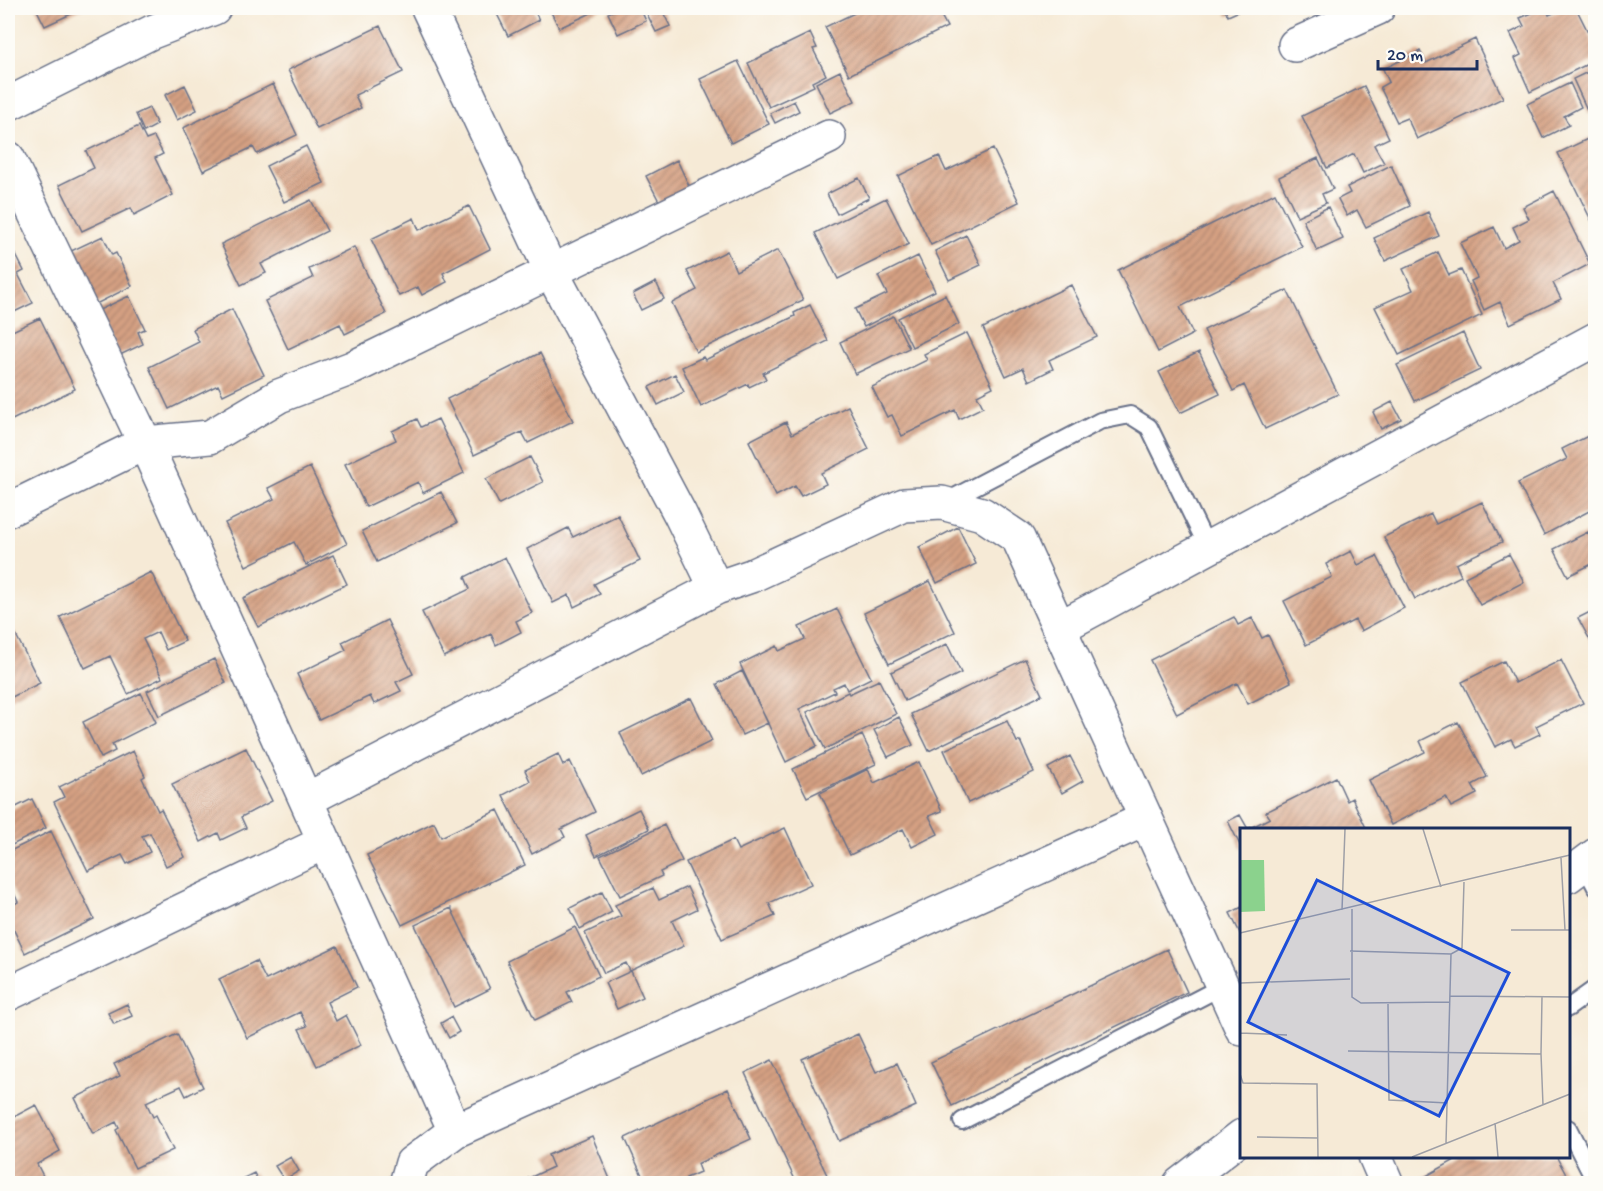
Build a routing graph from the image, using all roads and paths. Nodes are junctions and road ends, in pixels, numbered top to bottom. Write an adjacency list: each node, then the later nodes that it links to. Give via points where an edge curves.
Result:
1 (214, 8): 5 (street, via 152,32)
2 (428, 8): 8 (street)
3 (1378, 8): 4 (street)
4 (1295, 45)
5 (8, 104)
6 (829, 136): 8 (street)
7 (8, 158): 10 (street)
8 (551, 271): 10 (street, via 352,368 279,396 210,437); 14 (street, via 681,514)
9 (1596, 339): 13 (street)
10 (145, 443): 12 (street); 16 (street)
11 (942, 504): 13 (lane, via 1100,421 1130,415 1149,427); 14 (street, via 904,505 751,576); 15 (street, via 982,514 1018,538)
12 (8, 510)
13 (1208, 548): 15 (street)
14 (716, 588): 16 (street)
15 (1059, 628): 17 (street)
16 (306, 800): 18 (street)
17 (1146, 819): 19 (street); 26 (street)
18 (325, 842): 21 (street); 26 (street)
19 (1223, 986): 23 (street); 24 (lane)
20 (1596, 988): 22 (lane)
21 (8, 994)
22 (1570, 1007)
23 (1240, 1024)
24 (962, 1121)
25 (1570, 1130): 30 (lane)
26 (455, 1131): 31 (street, via 412,1163)
27 (1240, 1138): 29 (street)
28 (1376, 1158): 32 (street)
29 (1191, 1180)
30 (1596, 1183)
31 (406, 1184)
32 (1387, 1184)

